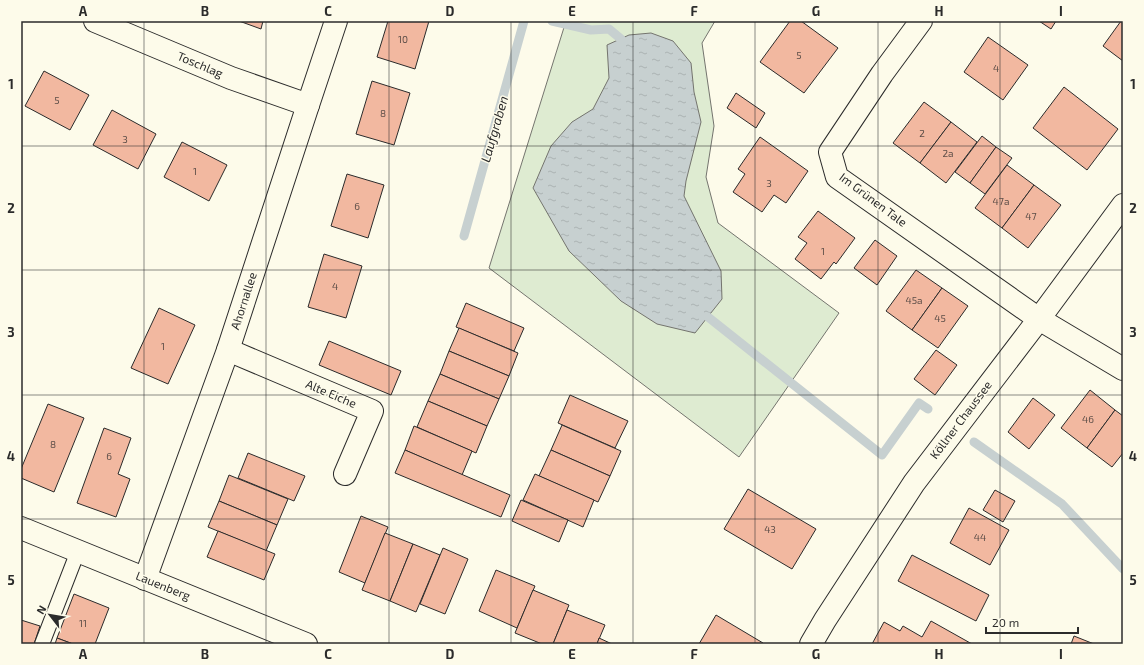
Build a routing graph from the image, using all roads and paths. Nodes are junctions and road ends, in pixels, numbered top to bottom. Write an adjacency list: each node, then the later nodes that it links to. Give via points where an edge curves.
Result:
1 (95, 21): 4 (street, Toschlag, via 231,78)
2 (336, 21): 4 (street, Ahornallee)
3 (921, 21): 6 (street, Im Grünen Tale, via 830,152 837,176)
4 (308, 105): 7 (street, Ahornallee)
5 (1123, 204): 6 (street, Köllner Chaussee)
6 (1039, 319): 8 (street); 15 (street, Köllner Chaussee, via 914,483)
7 (228, 350): 9 (street, Alte Eiche, via 372,411); 12 (street, Ahornallee)
8 (1123, 369)
9 (345, 474)
10 (21, 528): 11 (street, Lauenberg)
11 (78, 551): 12 (street, Lauenberg); 13 (lane)
12 (145, 579): 14 (street, Lauenberg)
13 (42, 644)
14 (306, 644)
15 (811, 644)

